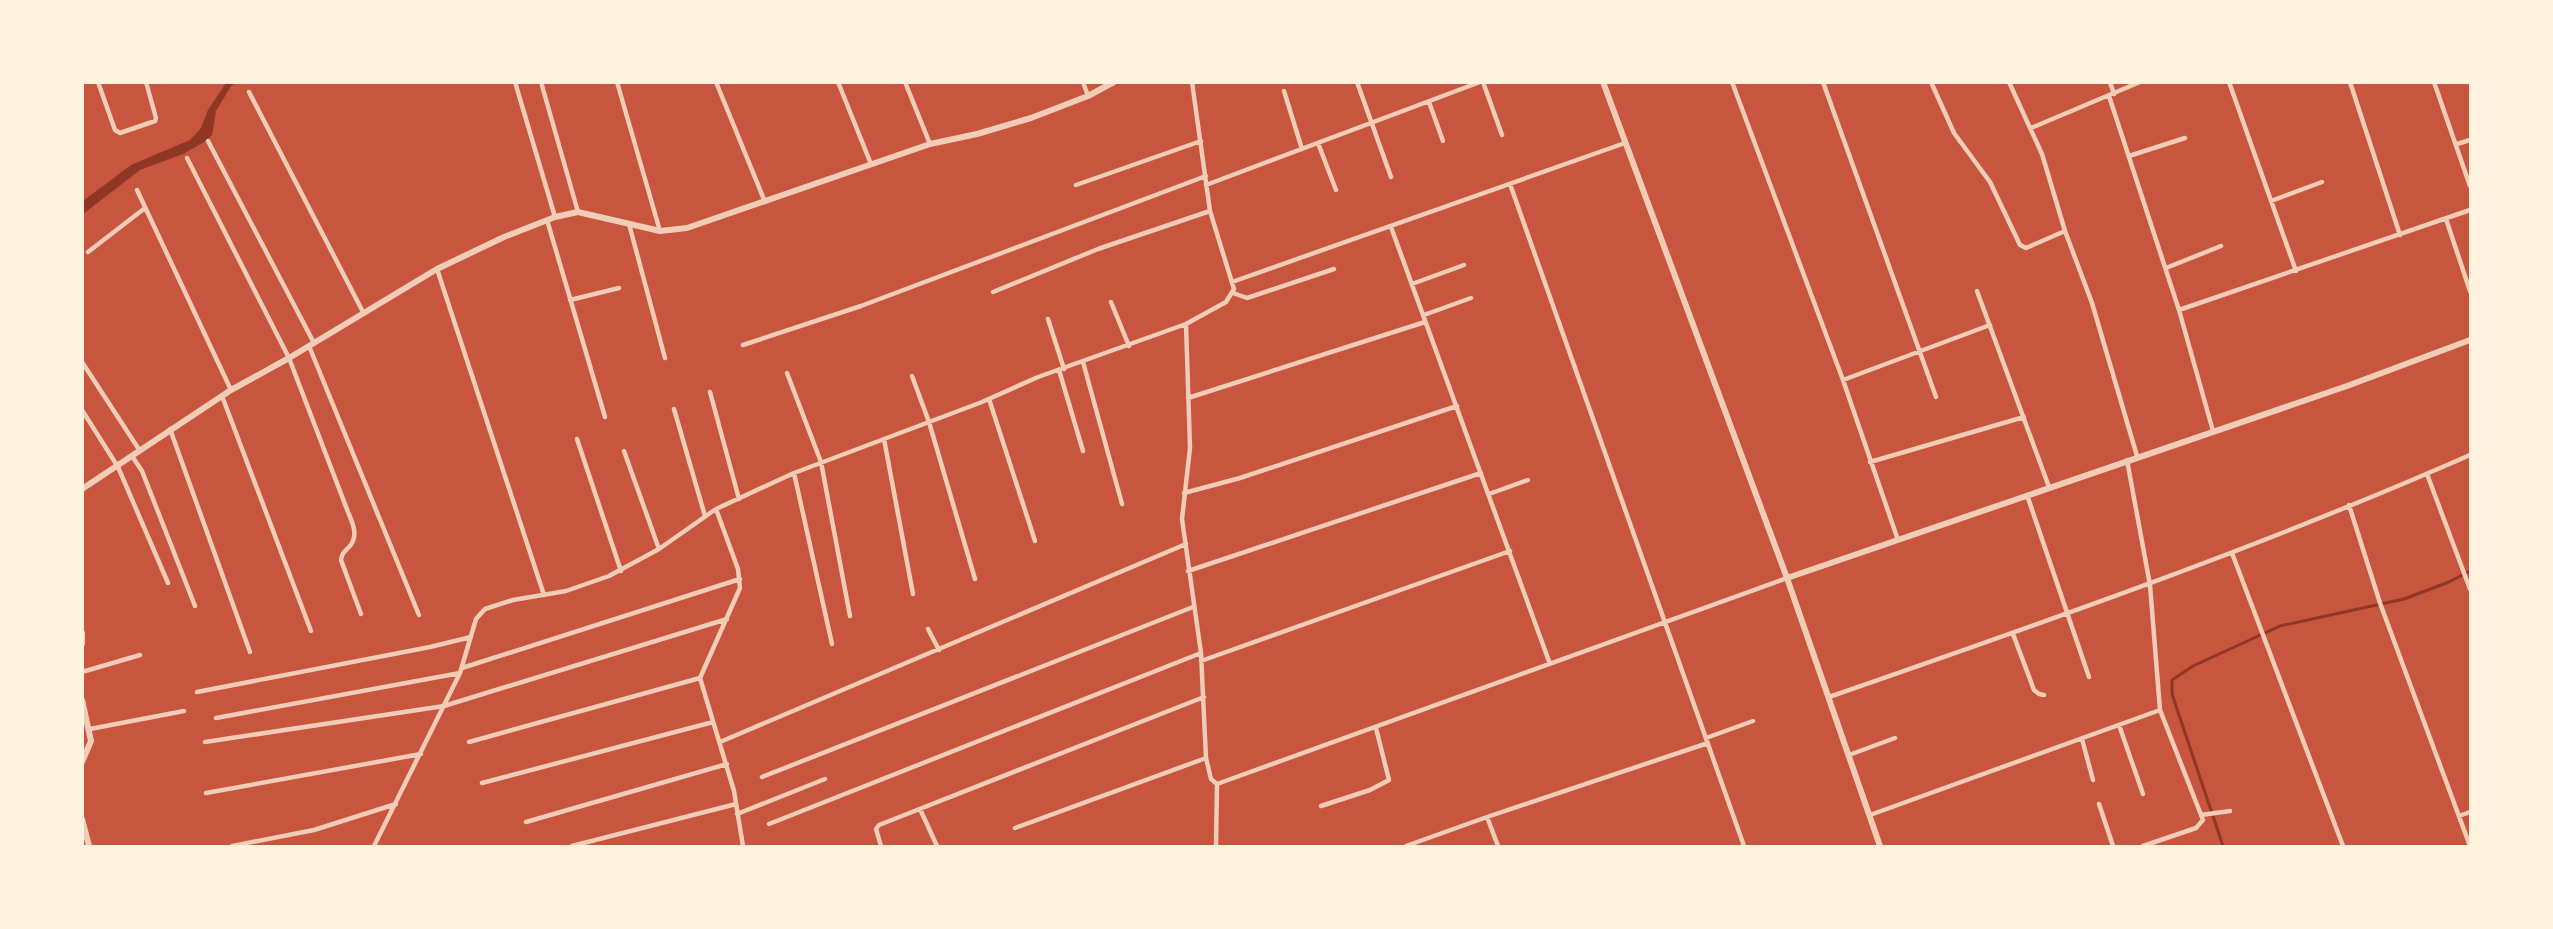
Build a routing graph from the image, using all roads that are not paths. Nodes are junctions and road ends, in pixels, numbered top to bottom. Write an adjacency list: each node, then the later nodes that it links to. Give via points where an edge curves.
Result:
1 (98, 82): 2 (street, via 115,130 122,133 155,121)
2 (146, 82)
3 (514, 82): 61 (street)
4 (541, 82): 60 (street)
5 (617, 82): 66 (street)
6 (716, 82): 56 (street)
7 (837, 82): 45 (street)
8 (905, 82): 39 (street)
9 (1083, 82): 27 (street)
10 (1114, 82): 27 (street)
11 (1192, 82): 36 (street)
12 (1357, 82): 30 (street)
13 (1481, 82): 29 (street); 32 (street)
14 (1603, 82): 40 (street)
15 (1732, 82): 105 (street)
16 (1823, 82): 97 (street)
17 (1931, 82): 67 (street, via 1954,133 1990,182 2020,245 2026,248)
18 (2009, 82): 31 (street)
19 (2109, 82): 26 (street)
20 (2140, 82): 26 (street)
21 (2229, 82): 55 (street)
22 (2350, 82): 68 (street)
23 (2434, 82): 41 (street)
24 (1284, 91): 42 (street)
25 (249, 92): 87 (street)
26 (2114, 94): 28 (street)
27 (1088, 96): 39 (street, via 1004,126)
28 (2109, 96): 31 (street); 43 (street)
29 (1429, 102): 30 (street); 37 (street)
30 (1371, 123): 38 (street); 47 (street)
31 (2031, 128): 67 (street)
32 (1502, 135)
33 (2185, 138): 43 (street)
34 (2470, 140): 41 (street)
35 (208, 141): 94 (street)
36 (1201, 141): 46 (street); 50 (street)
37 (1443, 141)
38 (1318, 143): 42 (street); 54 (street)
39 (930, 144): 45 (street)
40 (1625, 144): 49 (street); 154 (street)
41 (2457, 144): 52 (street)
42 (1302, 149): 51 (street)
43 (2129, 156): 72 (street)
44 (187, 158): 98 (street)
45 (871, 164): 56 (street)
46 (1206, 176): 51 (street); 95 (street, via 861,306)
47 (1391, 177)
48 (2322, 182): 55 (street)
49 (1510, 184): 65 (street); 169 (street)
50 (1076, 185)
51 (1206, 185): 59 (street)
52 (2470, 186)
53 (136, 190): 57 (street)
54 (1336, 190)
55 (2271, 201): 75 (street)
56 (765, 202): 66 (street, via 687,228)
57 (145, 208): 70 (street); 106 (street)
58 (2470, 210): 62 (street)
59 (1210, 211): 76 (street); 81 (street, via 1098,249)
60 (578, 212): 61 (street); 64 (street)
61 (555, 217): 63 (street)
62 (2446, 219): 68 (street); 80 (street)
63 (547, 220): 73 (street); 84 (street)
64 (629, 224): 66 (street); 99 (street)
65 (1391, 227): 76 (street); 77 (street)
66 (660, 231)
67 (2065, 231): 127 (street)
68 (2400, 235): 75 (street)
69 (2221, 246): 72 (street)
70 (88, 252)
71 (1464, 265): 77 (street)
72 (2166, 268): 86 (street)
73 (437, 269): 87 (street); 161 (street)
74 (1334, 269): 82 (street, via 1247,298)
75 (2296, 270): 86 (street)
76 (1232, 282): 82 (street)
77 (1412, 284): 88 (street)
78 (619, 288): 84 (street)
79 (1977, 291): 92 (street)
80 (2470, 291)
81 (993, 292)
82 (1233, 292): 91 (street, via 1226,302)
83 (1471, 298): 88 (street)
84 (570, 300): 115 (street)
85 (1111, 302): 96 (street)
86 (2179, 310): 119 (street)
87 (363, 312): 94 (street)
88 (1424, 315): 90 (street)
89 (1048, 319): 102 (street)
90 (1425, 322): 109 (street); 112 (street)
91 (1186, 324): 96 (street); 109 (street)
92 (1990, 325): 97 (street); 116 (street)
93 (2470, 340): 119 (street)
94 (311, 344): 98 (street); 165 (street)
95 (743, 345)
96 (1129, 346): 101 (street)
97 (1919, 352): 105 (street); 110 (street)
98 (289, 358): 106 (street); 164 (street, via 354,529 352,544 341,560)
99 (665, 358)
100 (82, 362): 123 (street)
101 (1083, 362): 102 (street); 142 (street)
102 (1061, 369): 111 (street); 122 (street)
103 (787, 373): 129 (street)
104 (912, 376): 117 (street)
105 (1843, 380): 130 (street)
106 (231, 390): 108 (street)
107 (710, 392): 141 (street)
108 (222, 396): 118 (street); 171 (street)
109 (1188, 398): 138 (street, via 1190,448)
110 (1936, 398)
111 (989, 399): 117 (street); 147 (street)
112 (1457, 406): 133 (street); 138 (street)
113 (674, 409): 145 (street)
114 (82, 410): 131 (street)
115 (605, 417)
116 (2024, 417): 130 (street); 136 (street)
117 (929, 422): 121 (street); 156 (street)
118 (171, 429): 123 (street); 178 (street)
119 (2213, 431): 127 (street)
120 (577, 439): 152 (street)
121 (884, 439): 129 (street); 160 (street)
122 (1083, 450)
123 (140, 451): 126 (street)
124 (624, 451): 149 (street)
125 (2470, 455): 134 (street)
126 (132, 456): 131 (street); 162 (street, via 142,471)
127 (2138, 456): 128 (street)
128 (2127, 460): 136 (street); 158 (street)
129 (821, 462): 132 (street); 167 (street)
130 (1870, 462): 146 (street)
131 (118, 467): 137 (street); 157 (street)
132 (794, 473): 141 (street); 176 (street)
133 (1481, 473): 139 (street); 153 (street)
134 (2427, 474): 143 (street); 159 (street)
135 (1528, 480): 139 (street)
136 (2049, 487): 140 (street)
137 (82, 489)
138 (1184, 493): 148 (street)
139 (1489, 494): 150 (street)
140 (2027, 495): 146 (street); 166 (street)
141 (739, 499): 144 (street)
142 (1122, 504)
143 (2349, 506): 151 (street); 229 (street, via 2380,603)
144 (716, 509): 145 (street); 155 (street)
145 (705, 516): 149 (street)
146 (1898, 540): 154 (street)
147 (1035, 541)
148 (1185, 544): 153 (street); 177 (street)
149 (659, 549): 152 (street)
150 (1510, 551): 181 (street); 182 (street)
151 (2232, 553): 158 (street); 250 (street)
152 (621, 571): 161 (street)
153 (1188, 571): 163 (street)
154 (1787, 578): 169 (street); 190 (street)
155 (740, 579): 168 (street); 183 (street)
156 (975, 579)
157 (168, 583)
158 (2150, 585): 166 (street); 194 (street)
159 (2470, 589)
160 (912, 594)
161 (544, 595): 174 (street, via 485,609 476,619)
162 (195, 606)
163 (1193, 607): 179 (street); 213 (street)
164 (361, 614)
165 (419, 615)
166 (2068, 615): 173 (street); 185 (street)
167 (850, 616)
168 (727, 619): 186 (street); 192 (street)
169 (1663, 622): 182 (street); 204 (street)
170 (928, 628): 177 (street)
171 (311, 631)
172 (82, 633): 175 (street)
173 (2013, 634): 188 (street, via 2034,690); 190 (street)
174 (471, 637): 183 (street); 187 (street)
175 (82, 644)
176 (832, 644)
177 (939, 650): 207 (street)
178 (250, 652)
179 (1200, 653): 181 (street); 234 (street)
180 (140, 655): 184 (street)
181 (1201, 661): 189 (street)
182 (1550, 663): 200 (street)
183 (461, 670): 192 (street); 196 (street)
184 (82, 672)
185 (2089, 677)
186 (700, 678): 198 (street); 206 (street)
187 (197, 692)
188 (2044, 695)
189 (1204, 697): 210 (street); 224 (street)
190 (1829, 697): 209 (street)
191 (82, 700): 193 (street)
192 (444, 706): 205 (street); 208 (street)
193 (84, 710): 201 (street)
194 (2160, 710): 199 (street); 231 (street)
195 (184, 711): 201 (street)
196 (216, 718)
197 (1754, 721): 204 (street)
198 (713, 722): 207 (street); 216 (street)
199 (2119, 725): 203 (street); 219 (street)
200 (1376, 728): 217 (street); 223 (street, via 1389,780)
201 (90, 729): 211 (street, via 91,741)
202 (1895, 738): 209 (street)
203 (2082, 739): 215 (street); 228 (street)
204 (1707, 740): 230 (street); 246 (street)
205 (205, 742)
206 (469, 742)
207 (720, 742): 212 (street)
208 (421, 754): 218 (street); 220 (street)
209 (1849, 755): 228 (street)
210 (1206, 758): 217 (street, via 1211,779); 235 (street)
211 (82, 762)
212 (727, 764): 221 (street); 233 (street)
213 (762, 777)
214 (825, 779): 227 (street)
215 (2093, 780)
216 (482, 783)
217 (1217, 784): 243 (street)
218 (206, 793)
219 (2143, 794)
220 (396, 804): 237 (street, via 314,830); 238 (street)
221 (736, 804): 227 (street); 239 (street)
222 (2099, 804): 248 (street)
223 (1321, 806)
224 (920, 809): 241 (street, via 877,827); 242 (street)
225 (2230, 811): 231 (street)
226 (2470, 812): 229 (street)
227 (737, 814): 240 (street)
228 (1870, 815): 247 (street)
229 (2459, 816): 251 (street)
230 (1487, 817): 244 (street); 245 (street)
231 (2202, 818): 249 (street, via 2196,828)
232 (82, 819): 236 (street)
233 (526, 822)
234 (769, 824)
235 (1015, 828)
236 (89, 846)
237 (232, 846)
238 (374, 846)
239 (572, 846)
240 (743, 846)
241 (882, 846)
242 (937, 846)
243 (1216, 846)
244 (1406, 846)
245 (1498, 846)
246 (1744, 846)
247 (1880, 846)
248 (2113, 846)
249 (2143, 846)
250 (2343, 846)
251 (2470, 846)

